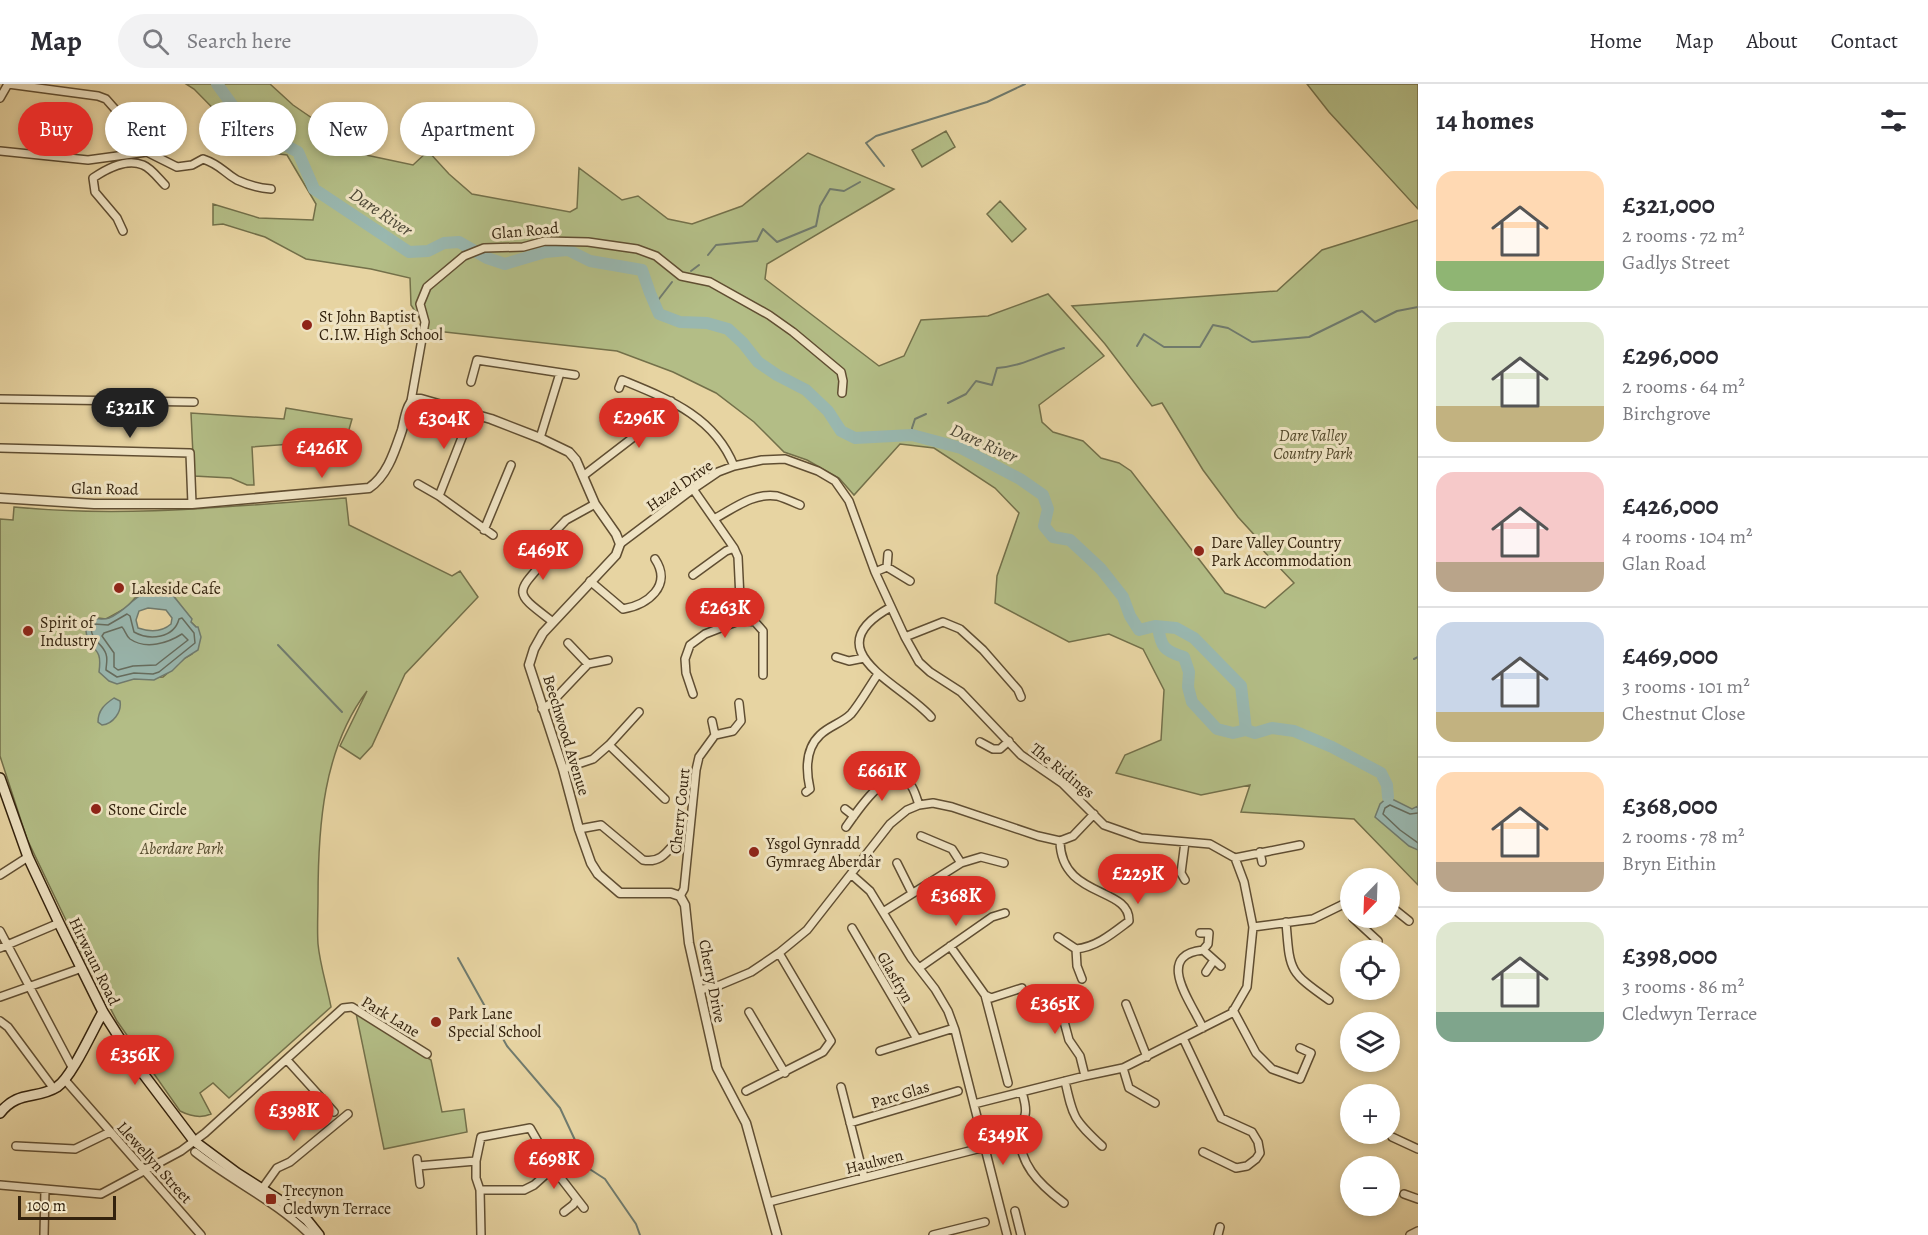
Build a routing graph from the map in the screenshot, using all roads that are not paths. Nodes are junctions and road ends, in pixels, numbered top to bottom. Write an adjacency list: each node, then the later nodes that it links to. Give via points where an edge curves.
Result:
1 (0, 98): 2 (street, via 8,84 98,96)
2 (109, 102)
3 (0, 151): 6 (street, via 88,160)
4 (123, 156): 6 (street)
5 (155, 156): 9 (street, via 177,167 203,159 254,187)
6 (106, 158): 7 (street)
7 (111, 167): 8 (street, via 144,165); 10 (street, via 93,178 95,192)
8 (165, 185)
9 (271, 189)
10 (123, 231)
11 (560, 373): 12 (street); 13 (street, via 477,360); 21 (street)
12 (575, 375)
13 (471, 382)
14 (619, 388): 18 (street, via 622,380)
15 (842, 393): 17 (street, Glan Road, via 841,372 769,315 710,282 681,276 656,256 637,249 545,241 523,247 484,248 464,256 426,287 420,304 425,322)
16 (0, 399): 19 (street)
17 (411, 401): 20 (street, via 421,399); 30 (street, Glan Road, via 386,470 369,488)
18 (671, 401): 24 (street, via 708,427); 25 (street, via 661,416)
19 (194, 402)
20 (472, 412): 21 (street); 28 (street)
21 (540, 438): 25 (street, via 569,452)
22 (0, 448): 30 (street, via 190,453)
23 (511, 465): 34 (street)
24 (734, 466): 27 (street, Hazel Drive); 43 (street, Hazel Drive, via 785,459 835,481 849,501)
25 (583, 476): 31 (street)
26 (418, 484): 28 (street)
27 (693, 489): 33 (street); 36 (street, Hazel Drive)
28 (439, 496): 34 (street)
29 (0, 498): 30 (street, Glan Road, via 94,504)
30 (192, 504)
31 (596, 504): 36 (street); 37 (street, via 566,520)
32 (800, 505): 33 (street, via 777,496 760,497)
33 (714, 519): 38 (street)
34 (484, 530): 35 (street)
35 (493, 535)
36 (620, 544): 46 (street, Beechwood Avenue, via 616,555)
37 (542, 545)
38 (734, 548): 44 (street); 48 (street, via 740,570)
39 (541, 554): 49 (street, via 546,559 522,586 522,594)
40 (888, 554): 42 (street)
41 (655, 559): 46 (street, via 661,578 658,590 637,607 623,609)
42 (887, 567): 43 (street); 45 (street)
43 (875, 572): 47 (street, The Ridings)
44 (693, 575)
45 (910, 581)
46 (590, 582): 49 (street, Beechwood Avenue)
47 (891, 607): 50 (street, The Ridings); 53 (street, via 875,615 858,637)
48 (741, 620): 57 (street, via 755,622 763,631); 59 (street, via 705,634 690,645 685,659)
49 (553, 622): 63 (street, Beechwood Avenue, via 534,649 529,665)
50 (905, 637): 58 (street, via 943,622 960,628); 68 (street, The Ridings, via 919,662 961,692)
51 (568, 643): 55 (street)
52 (836, 657): 53 (street, via 849,661)
53 (864, 658): 56 (street)
54 (608, 660): 55 (street)
55 (588, 664): 63 (street)
56 (878, 674): 65 (street); 73 (street, via 852,713 819,735 809,753 810,789)
57 (763, 675)
58 (1017, 690): 60 (street); 61 (street)
59 (693, 694)
60 (1008, 695)
61 (1021, 697)
62 (739, 703): 67 (street, Cherry Court, via 741,721 733,731)
63 (542, 709): 71 (street, Beechwood Avenue)
64 (639, 712): 70 (street)
65 (931, 717)
66 (712, 721): 67 (street)
67 (715, 735): 97 (street, Cherry Court, via 699,757 696,770 684,889)
68 (1009, 741): 69 (street, via 1000,749); 77 (street, The Ridings)
69 (980, 742)
70 (609, 745): 71 (street, via 593,759); 74 (street, via 660,789)
71 (563, 769): 80 (street, Beechwood Avenue)
72 (0, 778): 87 (main road, Hirwaun Road)
73 (806, 792)
74 (665, 799)
75 (919, 805): 78 (street, via 908,783 892,779 881,784); 82 (street, via 952,807); 94 (street, via 890,824)
76 (845, 808): 78 (street)
77 (1094, 814): 82 (street, via 1073,836); 83 (street, The Ridings, via 1104,825 1141,838)
78 (854, 816): 79 (street)
79 (846, 827)
80 (579, 829): 85 (street, via 601,825 643,860 657,861); 97 (street, via 591,863 612,887 626,893)
81 (921, 836): 89 (street, via 952,849)
82 (1060, 841): 114 (street, via 1066,866 1074,877 1123,904 1129,914 1129,921 1103,941)
83 (1185, 842): 88 (street, The Ridings, via 1210,844); 95 (street, via 1181,873)
84 (1300, 845): 86 (street)
85 (672, 850)
86 (1260, 852): 88 (street); 90 (street)
87 (28, 857): 93 (street); 104 (main road, Hirwaun Road)
88 (1235, 858): 105 (street)
89 (961, 862): 92 (street, via 981,857); 96 (street)
90 (1262, 862)
91 (897, 863): 96 (street)
92 (1004, 863)
93 (0, 875)
94 (852, 875): 99 (street, via 870,891); 116 (street, via 807,930)
95 (1185, 880)
96 (912, 893): 99 (street)
97 (680, 896): 125 (street, Cherry Drive, via 685,905)
98 (1340, 906): 103 (street, via 1313,919)
99 (883, 912): 120 (street)
100 (1005, 914): 113 (street)
101 (1400, 914): 102 (street)
102 (1409, 921)
103 (1286, 922): 105 (street); 128 (street, via 1290,964 1299,979)
104 (59, 923): 112 (street); 119 (main road, Hirwaun Road)
105 (1253, 927): 131 (street, via 1246,987)
106 (852, 928): 138 (street, Glasfryn)
107 (1364, 928): 111 (street)
108 (0, 931): 112 (street)
109 (1200, 933): 115 (street, via 1212,933)
110 (1058, 937): 114 (street)
111 (1377, 940)
112 (3, 946): 123 (street)
113 (950, 946): 120 (street); 126 (street)
114 (1076, 949): 122 (street)
115 (1203, 950): 117 (street); 136 (street, via 1187,953 1178,965 1177,975)
116 (779, 953): 125 (street, via 751,972); 146 (street, via 831,1041 824,1052)
117 (1214, 960): 118 (street); 121 (street)
118 (1221, 966)
119 (82, 968): 123 (street); 132 (main road, Hirwaun Road)
120 (919, 968): 135 (street, via 948,1011)
121 (1206, 972)
122 (1082, 979)
123 (30, 987): 127 (street); 144 (street)
124 (1022, 988): 126 (street, via 991,998)
125 (700, 990): 184 (street, Cherry Drive, via 717,1068 746,1123)
126 (985, 995): 150 (street, via 1008,1068)
127 (0, 997)
128 (1329, 1000)
129 (1126, 1004): 142 (street)
130 (1073, 1010): 147 (street, via 1062,1014)
131 (1233, 1010): 136 (street); 139 (street, via 1256,1053 1272,1069 1299,1079 1311,1053)
132 (103, 1012): 144 (main road); 163 (main road, Hirwaun Road, via 138,1067)
133 (749, 1012): 146 (street)
134 (0, 1021): 152 (street)
135 (954, 1028): 138 (street); 157 (street)
136 (1203, 1028): 137 (street)
137 (1183, 1038): 142 (street); 170 (street, via 1221,1118 1252,1132 1260,1153 1247,1166 1236,1168)
138 (917, 1039): 140 (street)
139 (1299, 1048)
140 (880, 1051)
141 (427, 1054): 143 (street, Park Lane, via 352,1007 334,1015)
142 (1147, 1057): 145 (street)
143 (287, 1060): 159 (street); 163 (street, Park Lane)
144 (72, 1067): 148 (main road)
145 (1123, 1068): 147 (street); 156 (street, via 1129,1088)
146 (785, 1073): 153 (street)
147 (1085, 1076): 149 (street)
148 (65, 1080): 152 (main road); 162 (street, Llewellyn Street)
149 (1065, 1081): 155 (street); 167 (street, via 1072,1113)
150 (1008, 1083)
151 (841, 1087): 161 (street)
152 (54, 1089): 158 (main road, via 16,1099)
153 (746, 1091)
154 (958, 1091): 161 (street, Parc Glas)
155 (1022, 1092): 157 (street); 185 (street, via 1025,1115 1019,1136 1024,1158 1033,1177)
156 (1155, 1103)
157 (974, 1104): 166 (street)
158 (2, 1108)
159 (334, 1112)
160 (348, 1114): 178 (street, via 290,1162 277,1168)
161 (850, 1123): 175 (street)
162 (110, 1132): 165 (street, via 75,1149); 174 (street, Llewellyn Street)
163 (194, 1141): 172 (main road, Hirwaun Road); 174 (street, Park Lane)
164 (1400, 1141): 168 (street)
165 (16, 1146)
166 (985, 1146): 175 (street, Haulwen); 199 (street)
167 (1102, 1146)
168 (1418, 1149)
169 (195, 1152): 172 (street)
170 (1203, 1152)
171 (476, 1161): 173 (street, via 481,1137 530,1128); 176 (street, via 417,1162); 180 (street)
172 (214, 1162): 178 (main road, Hirwaun Road); 194 (street)
173 (553, 1168): 180 (street, via 524,1190); 182 (street)
174 (144, 1171): 179 (street, Park Lane, via 101,1194); 193 (street, Llewellyn Street)
175 (864, 1177): 184 (street, Haulwen)
176 (420, 1184)
177 (0, 1185): 179 (street, Park Lane)
178 (262, 1189): 195 (main road, Hirwaun Road, via 295,1210)
179 (45, 1190): 192 (street)
180 (480, 1190): 196 (street)
181 (1404, 1194): 183 (street)
182 (577, 1199): 186 (street); 188 (street)
183 (1418, 1199)
184 (769, 1202): 197 (street, Cherry Drive)
185 (1064, 1203)
186 (584, 1208)
187 (1015, 1211): 200 (street)
188 (564, 1212)
189 (985, 1222): 198 (street)
190 (1220, 1227): 201 (street)
191 (1418, 1230): 202 (street)
192 (44, 1235)
193 (201, 1235)
194 (310, 1235)
195 (319, 1235)
196 (481, 1235)
197 (777, 1235)
198 (933, 1235)
199 (1007, 1235)
200 (1021, 1235)
201 (1218, 1235)
202 (1410, 1235)

